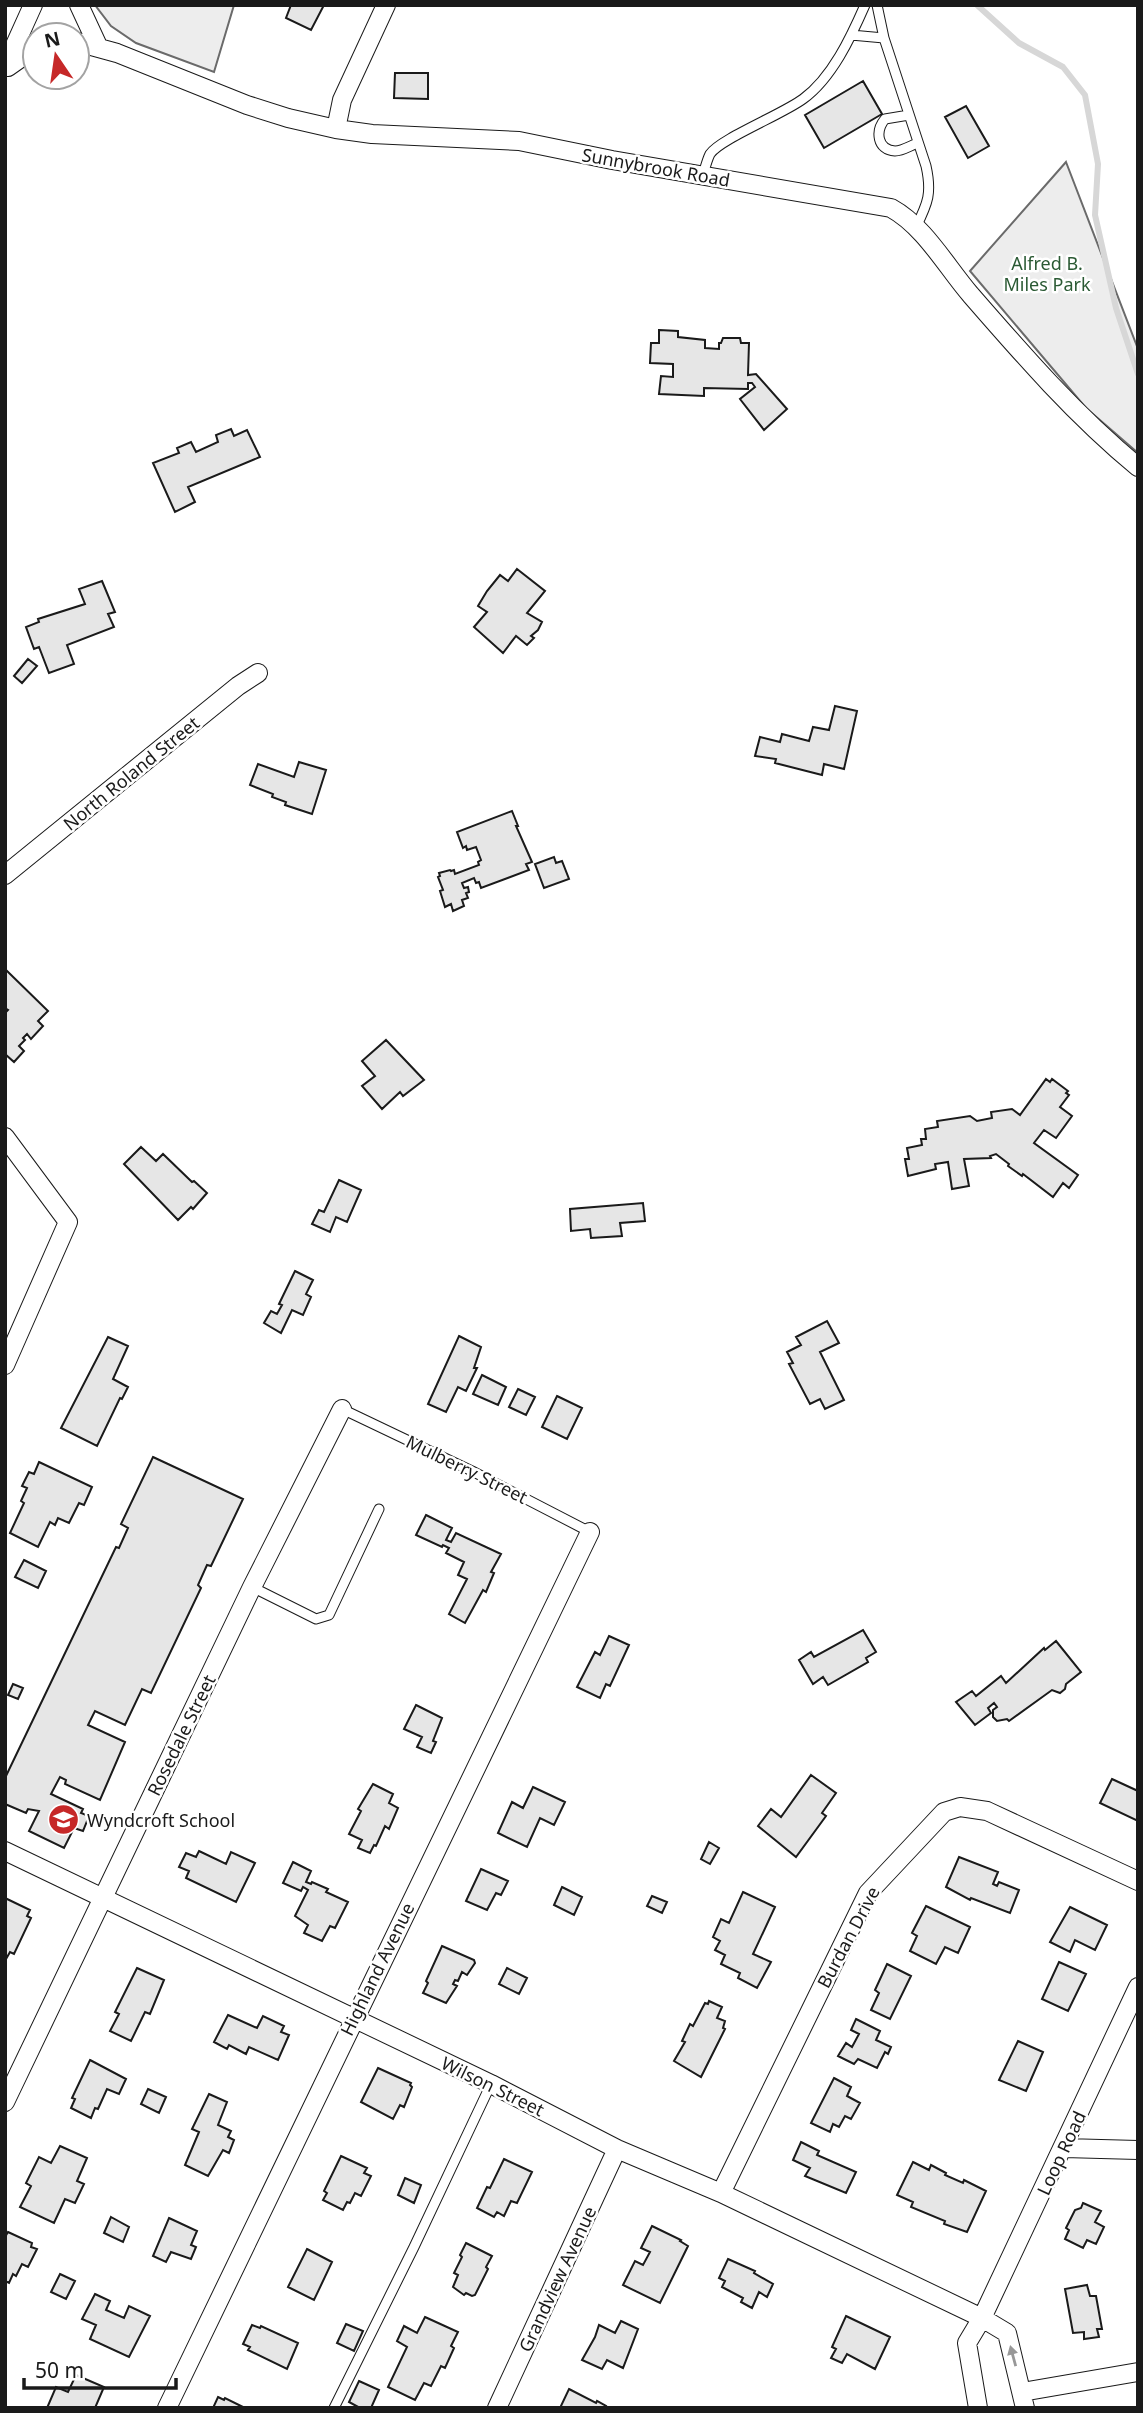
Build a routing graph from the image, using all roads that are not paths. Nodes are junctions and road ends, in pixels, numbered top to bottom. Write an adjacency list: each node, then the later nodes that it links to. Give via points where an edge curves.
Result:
1 (33, 5): 11 (street)
2 (79, 5): 9 (street)
3 (386, 5): 13 (street, via 342,100)
4 (866, 5): 6 (lane)
5 (877, 5): 7 (lane)
6 (851, 35): 7 (lane); 15 (lane, via 822,81 805,98 719,145)
7 (884, 38): 12 (lane)
8 (91, 45): 9 (street, Sunnybrook Road)
9 (98, 46): 13 (street, Sunnybrook Road, via 247,105)
10 (21, 57): 11 (street)
11 (5, 68)
12 (909, 115): 14 (lane); 14 (lane, via 886,119 879,129 880,140 892,151)
13 (336, 129): 15 (street, Sunnybrook Road, via 519,141)
14 (918, 143): 16 (lane, via 930,184)
15 (703, 175): 16 (street, Sunnybrook Road, via 881,205)
16 (916, 227): 17 (street, Sunnybrook Road, via 1049,383)
17 (1138, 467)
18 (258, 673): 19 (street, North Roland Street)
19 (5, 875)
20 (5, 1138): 21 (street, via 68,1222)
21 (5, 1366)
22 (342, 1409): 24 (lane, Mulberry Street); 25 (street, Rosedale Street)
23 (379, 1509): 25 (lane, via 329,1615 316,1619)
24 (590, 1532): 30 (street, Highland Avenue)
25 (252, 1587): 28 (street, Rosedale Street)
26 (5, 1852): 28 (street, Wilson Street)
27 (1138, 1881): 36 (street, Burdan Drive, via 987,1811 960,1807 939,1815 868,1893)
28 (103, 1899): 30 (street, Wilson Street); 32 (street, Rosedale Street)
29 (1138, 1987): 33 (street, Loop Road)
30 (353, 2018): 31 (street, Wilson Street); 40 (street, Highland Avenue)
31 (491, 2084): 34 (street, Wilson Street); 41 (lane)
32 (5, 2102)
33 (1064, 2148): 35 (street); 37 (street, Loop Road)
34 (617, 2149): 36 (street, Wilson Street); 42 (street, Grandview Avenue)
35 (1138, 2150)
36 (721, 2193): 37 (street, Wilson Street)
37 (982, 2318): 39 (street, Wilson Street, one-way to 37, via 1007,2333); 43 (street, via 967,2343)
38 (1138, 2372): 39 (street)
39 (1023, 2400)
40 (167, 2408)
41 (334, 2408)
42 (497, 2408)
43 (978, 2408)

